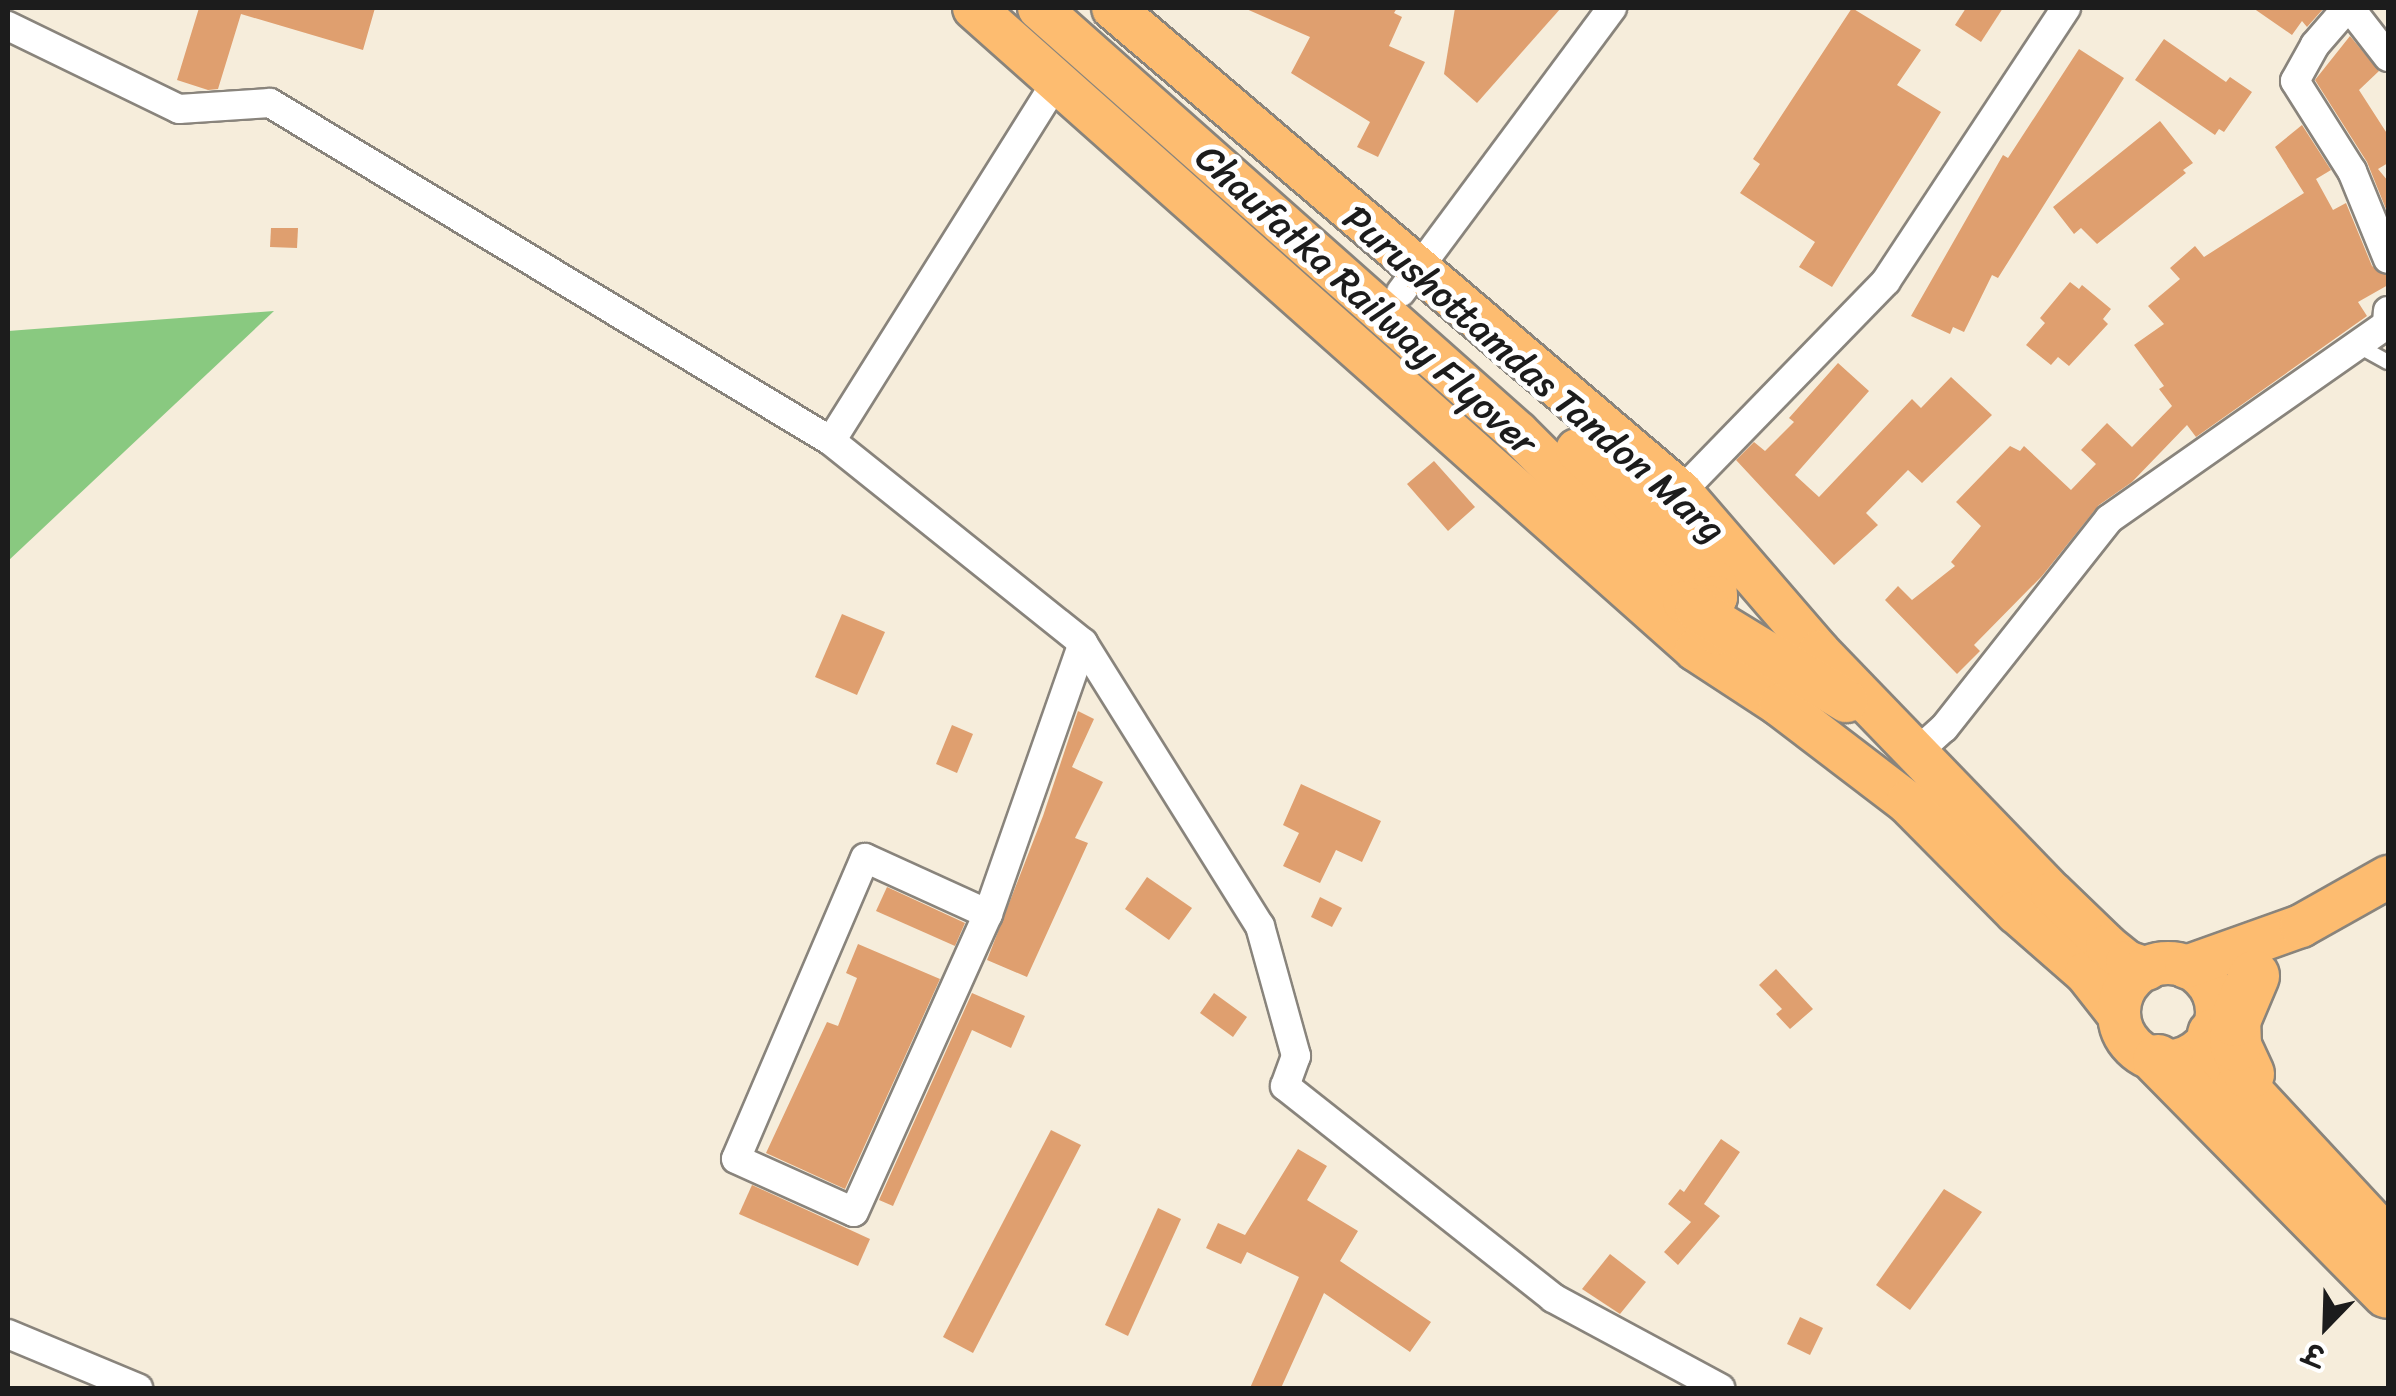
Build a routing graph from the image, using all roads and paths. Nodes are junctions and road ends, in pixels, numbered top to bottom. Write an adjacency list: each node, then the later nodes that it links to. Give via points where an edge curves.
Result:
1 (974, 8): 10 (main road)
2 (1039, 8): 19 (main road, Chaufatka Railway Flyover, via 1518,433)
3 (1081, 8): 12 (main road)
4 (1112, 8): 12 (main road, Purushottamdas Tandon Marg)
5 (1612, 8): 12 (street)
6 (2066, 8): 17 (street, via 1886,281)
7 (2348, 8): 9 (street); 11 (street, via 2315,45 2295,82 2352,171)
8 (8, 26): 16 (street, via 179,109 270,102)
9 (2388, 56)
10 (1058, 79): 16 (street); 23 (main road, via 1651,612)
11 (2388, 259)
12 (1410, 282): 17 (main road, Purushottamdas Tandon Marg); 19 (main road, via 1715,582 1716,597 1708,606)
13 (2388, 311): 14 (street, via 2387,324)
14 (2358, 346): 15 (lane); 22 (street, via 2109,518 1944,728)
15 (2388, 362)
16 (831, 441): 21 (street)
17 (1681, 492): 18 (main road, Purushottamdas Tandon Marg)
18 (1725, 538): 20 (main road, via 1747,588 1744,621); 22 (main road, Purushottamdas Tandon Marg, via 1819,652)
19 (1684, 602): 20 (main road, Chaufatka Railway Flyover)
20 (1729, 635): 22 (main road); 23 (main road)
21 (1082, 643): 26 (street); 38 (street, via 1260,926 1296,1056 1285,1086 1553,1298)
22 (1908, 743): 27 (main road, Purushottamdas Tandon Marg)
23 (1858, 762): 31 (main road, via 2086,973)
24 (2388, 877): 28 (main road)
25 (2388, 910): 28 (main road)
26 (988, 914): 26 (street, via 854,1212 736,1159 865,858)
27 (2092, 932): 29 (main road, Purushottamdas Tandon Marg, via 2127,962); 30 (main road, via 2148,948)
28 (2299, 941): 30 (main road)
29 (2166, 968): 30 (main road, Purushottamdas Tandon Marg, via 2200,975); 31 (main road, via 2128,984)
30 (2229, 991): 32 (main road, via 2190,1056); 33 (highway, via 2236,1046); 33 (highway, via 2217,1054)
31 (2119, 1014): 32 (main road, via 2131,1044)
32 (2158, 1060): 35 (highway)
33 (2261, 1108): 34 (highway)
34 (2388, 1244)
35 (2388, 1293)
36 (8, 1334): 37 (street)
37 (138, 1388)
38 (1720, 1388)

